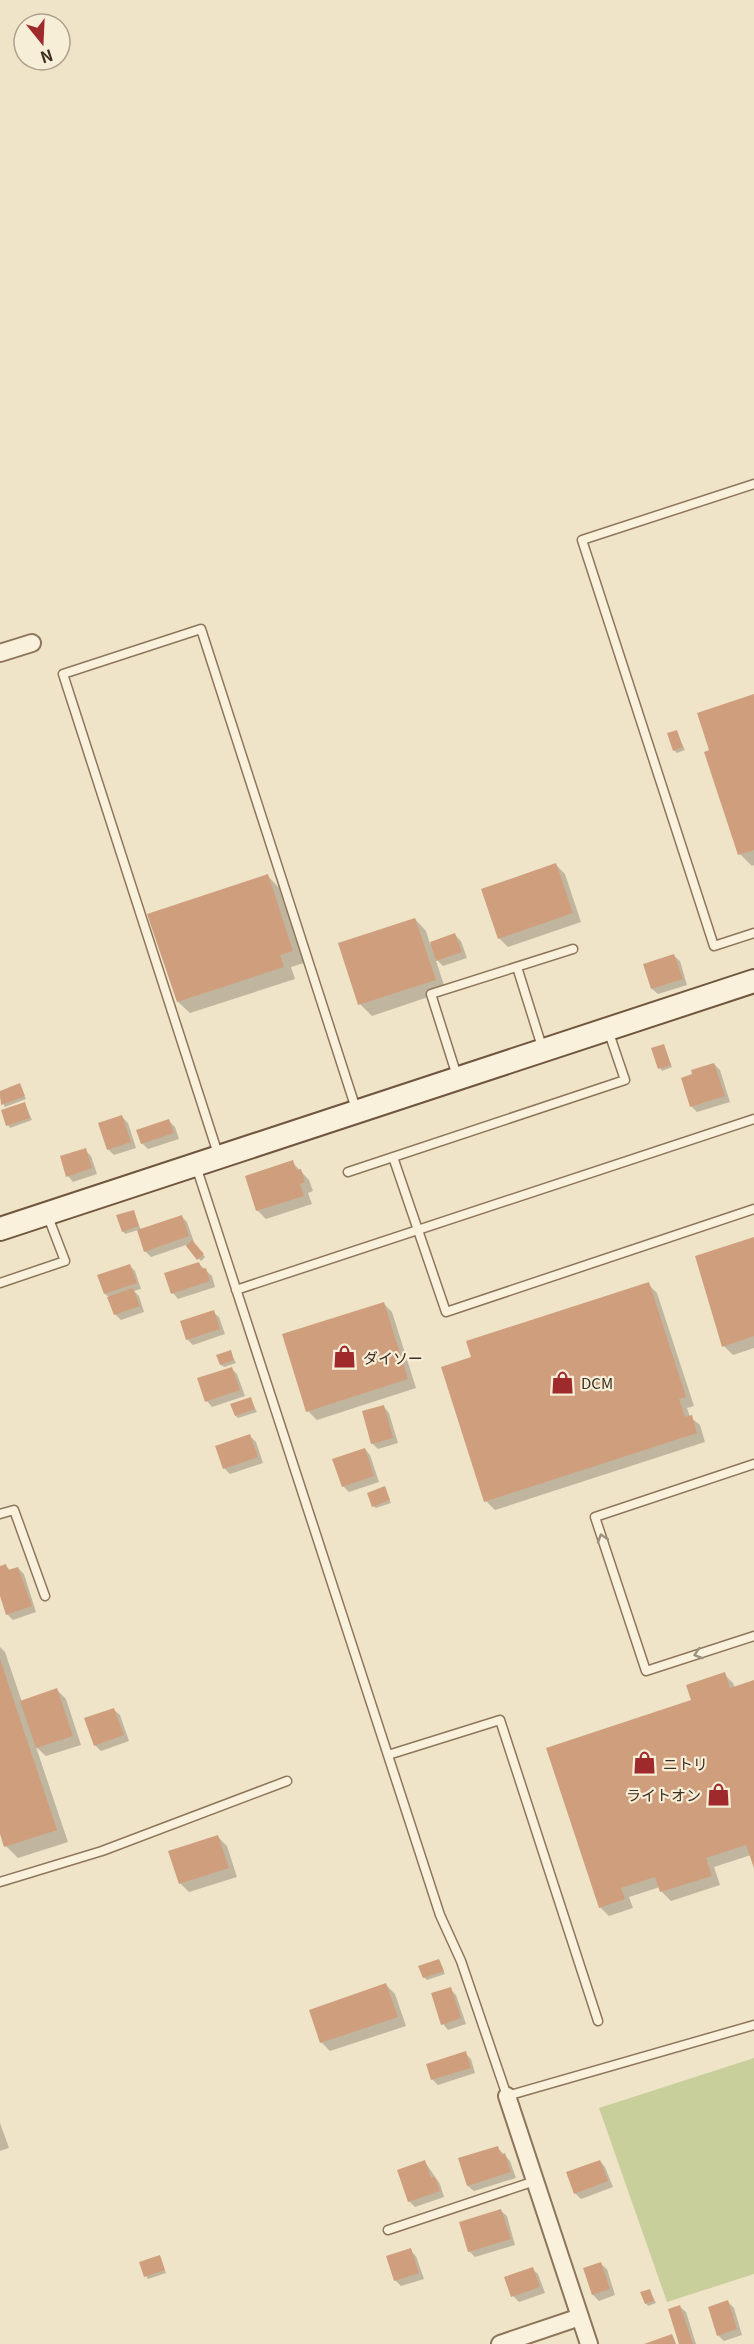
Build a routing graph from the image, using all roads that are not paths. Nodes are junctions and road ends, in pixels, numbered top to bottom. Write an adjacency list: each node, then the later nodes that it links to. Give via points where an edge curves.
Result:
1 (754, 484): 4 (lane, via 582,540 714,946)
2 (32, 643): 3 (street)
3 (0, 653)
4 (754, 933)
5 (573, 949): 6 (lane)
6 (517, 967): 9 (lane); 10 (lane, via 431,994)
7 (754, 981): 8 (street)
8 (608, 1029): 9 (street); 13 (lane, via 625,1080)
9 (543, 1051): 10 (street)
10 (459, 1079): 11 (street)
11 (357, 1112): 14 (street); 14 (lane, via 201,629 63,674)
12 (754, 1119): 20 (lane)
13 (393, 1157): 16 (lane); 20 (lane)
14 (220, 1158): 15 (street)
15 (196, 1166): 18 (street); 22 (lane)
16 (348, 1172)
17 (754, 1209): 20 (lane, via 446,1312)
18 (47, 1214): 19 (street); 21 (lane, via 65,1261)
19 (0, 1229)
20 (418, 1229): 22 (lane)
21 (0, 1283)
22 (236, 1290): 27 (lane)
23 (754, 1464): 26 (lane, one-way to 23, via 646,1671 595,1517)
24 (0, 1514): 25 (lane, via 14,1509)
25 (45, 1596)
26 (754, 1636)
27 (388, 1755): 30 (lane, via 500,1720); 32 (lane, via 440,1915 461,1961)
28 (287, 1781): 29 (lane, via 102,1851)
29 (0, 1882)
30 (598, 2021)
31 (754, 2025): 32 (lane)
32 (507, 2096): 33 (street)
33 (535, 2181): 34 (lane); 35 (street)
34 (388, 2230)
35 (580, 2317): 36 (street); 37 (street)
36 (500, 2344)
37 (589, 2344)

